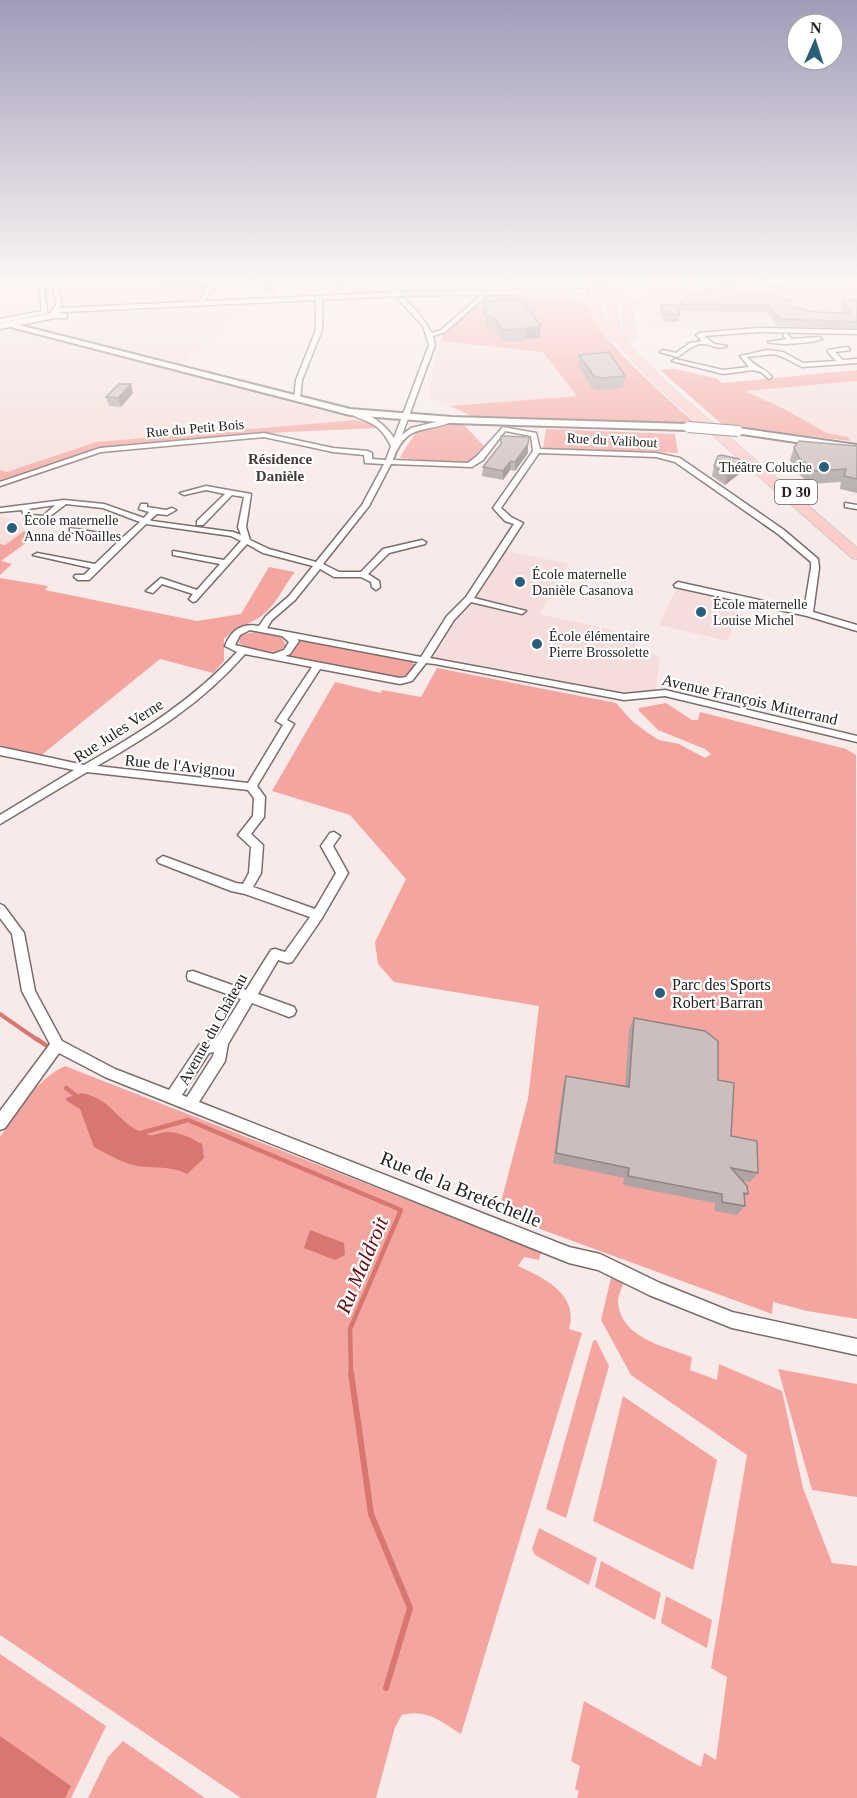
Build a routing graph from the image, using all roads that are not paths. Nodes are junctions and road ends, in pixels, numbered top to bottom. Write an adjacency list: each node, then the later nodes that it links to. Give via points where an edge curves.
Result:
1 (163, 363): 20 (street)
2 (306, 363): 20 (street)
3 (425, 363): 22 (street)
4 (636, 363): 19 (main road)
5 (645, 363): 19 (main road, D 30)
6 (649, 363): 19 (main road)
7 (684, 363): 15 (street)
8 (713, 363): 15 (street)
9 (719, 363): 13 (street)
10 (749, 363): 16 (street)
11 (799, 363): 14 (street)
12 (829, 363): 14 (street)
13 (726, 364)
14 (802, 365): 17 (street, via 799,368)
15 (707, 368): 16 (street, via 723,372)
16 (753, 368): 18 (street)
17 (806, 374)
18 (769, 377)
19 (664, 382): 47 (main road, D 30); 49 (main road, D 30)
20 (297, 399): 21 (street)
21 (350, 412): 22 (street); 26 (street, via 380,423)
22 (404, 417): 23 (street); 26 (street)
23 (452, 420): 24 (street); 26 (street, via 413,429)
24 (533, 422): 25 (street); 27 (street, bridge, via 738,431)
25 (534, 434): 28 (street); 29 (street, via 503,429 480,458 468,465)
26 (394, 445): 29 (street)
27 (857, 448)
28 (537, 451): 59 (street, via 497,508 519,523); 61 (street, Rue du Valibout, via 656,455 677,460 781,532 815,561)
29 (388, 462): 30 (street, Rue du Petit Bois, via 368,460 368,453 333,450 264,435 100,450); 52 (street, via 365,506)
30 (0, 484)
31 (184, 493): 32 (street, via 198,488)
32 (230, 493): 40 (street); 41 (street, via 248,496)
33 (64, 502): 35 (street); 35 (street, via 45,518 28,517); 39 (street, via 104,506)
34 (144, 506): 38 (street, via 143,509)
35 (25, 508): 36 (street)
36 (0, 510)
37 (172, 510): 38 (street)
38 (155, 511): 39 (street)
39 (146, 521): 43 (street); 45 (street)
40 (200, 523)
41 (242, 527): 43 (street); 44 (street)
42 (74, 530): 45 (street)
43 (233, 534): 44 (street)
44 (246, 539): 51 (street); 52 (street, via 284,558)
45 (126, 540): 53 (street)
46 (422, 542): 54 (street, via 386,551)
47 (857, 545)
48 (176, 554): 51 (street)
49 (857, 555)
50 (40, 556): 53 (street, via 39,564 47,565 56,559)
51 (226, 563): 58 (street, via 196,596 158,580)
52 (319, 565): 54 (street, via 337,575); 63 (street)
53 (97, 567): 55 (street, via 86,578)
54 (363, 574): 57 (street, via 375,581)
55 (78, 577)
56 (678, 585): 61 (street)
57 (376, 587)
58 (150, 591)
59 (469, 599): 60 (street); 67 (street, via 461,604)
60 (522, 611)
61 (809, 614): 62 (street)
62 (857, 628)
63 (262, 629): 64 (street, Avenue François Mitterrand); 65 (street, Avenue François Mitterrand, via 250,627 232,637 230,646)
64 (284, 634): 66 (street, via 294,641 287,652); 67 (street, Avenue François Mitterrand)
65 (243, 651): 66 (street); 71 (street, Rue Jules Verne, via 194,699)
66 (274, 657): 68 (street)
67 (424, 660): 68 (street, via 409,679 400,681); 69 (street, Avenue François Mitterrand, via 624,697 665,693)
68 (317, 666): 72 (street, via 281,721 289,724)
69 (857, 739)
70 (0, 751): 71 (street, Rue de l'Avignou)
71 (88, 769): 72 (street, Rue de l'Avignou); 73 (street, Rue Jules Verne)
72 (251, 787): 76 (street, via 260,797 258,817 243,836 257,845 255,873)
73 (0, 820)
74 (334, 836): 78 (street, via 327,846 342,873)
75 (163, 860): 76 (street)
76 (246, 889): 78 (street)
77 (0, 909): 83 (street, via 18,933 28,991)
78 (318, 915): 80 (street, Avenue du Château, via 288,958 275,954)
79 (193, 976): 80 (street)
80 (251, 996): 81 (street); 82 (street, Avenue du Château)
81 (290, 1011)
82 (221, 1043): 84 (street, via 204,1050); 85 (street, Avenue du Château, via 219,1057)
83 (57, 1045): 84 (street, Rue de la Bretéchelle); 86 (street)
84 (172, 1097): 85 (street, Rue de la Bretéchelle)
85 (190, 1104): 87 (street, Rue de la Bretéchelle, via 569,1255 600,1262 732,1320)
86 (0, 1123)
87 (857, 1347)

